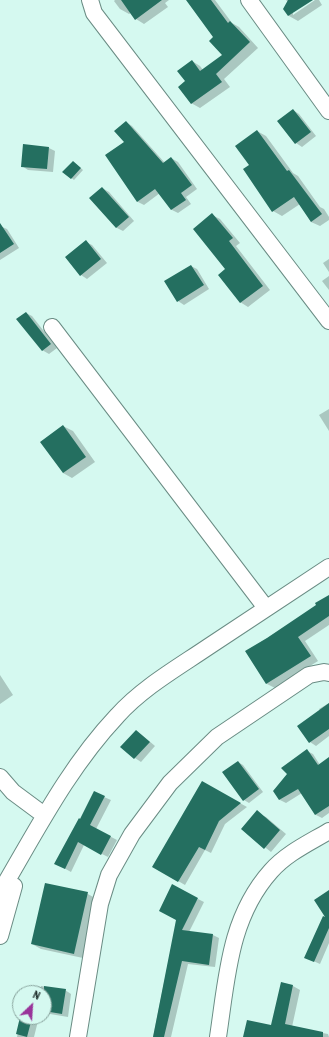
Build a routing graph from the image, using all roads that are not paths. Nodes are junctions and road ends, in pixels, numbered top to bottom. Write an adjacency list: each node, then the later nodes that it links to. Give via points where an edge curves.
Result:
1 (90, 0): 4 (street, via 94,13)
2 (249, 0): 3 (street)
3 (329, 111)
4 (329, 321)
5 (52, 326): 7 (street)
6 (329, 566): 7 (street)
7 (266, 608): 10 (street, via 139,695 117,716 83,756)
8 (329, 673): 15 (street, via 309,675 217,737 170,783 132,834 109,875 102,897)
9 (0, 777): 10 (street, via 13,792)
10 (44, 815): 12 (street)
11 (329, 831): 16 (street, via 287,856 271,870 256,891 232,948)
12 (24, 852): 13 (street, via 5,884); 14 (street)
13 (0, 899)
14 (0, 936)
15 (78, 1037)
16 (218, 1037)

